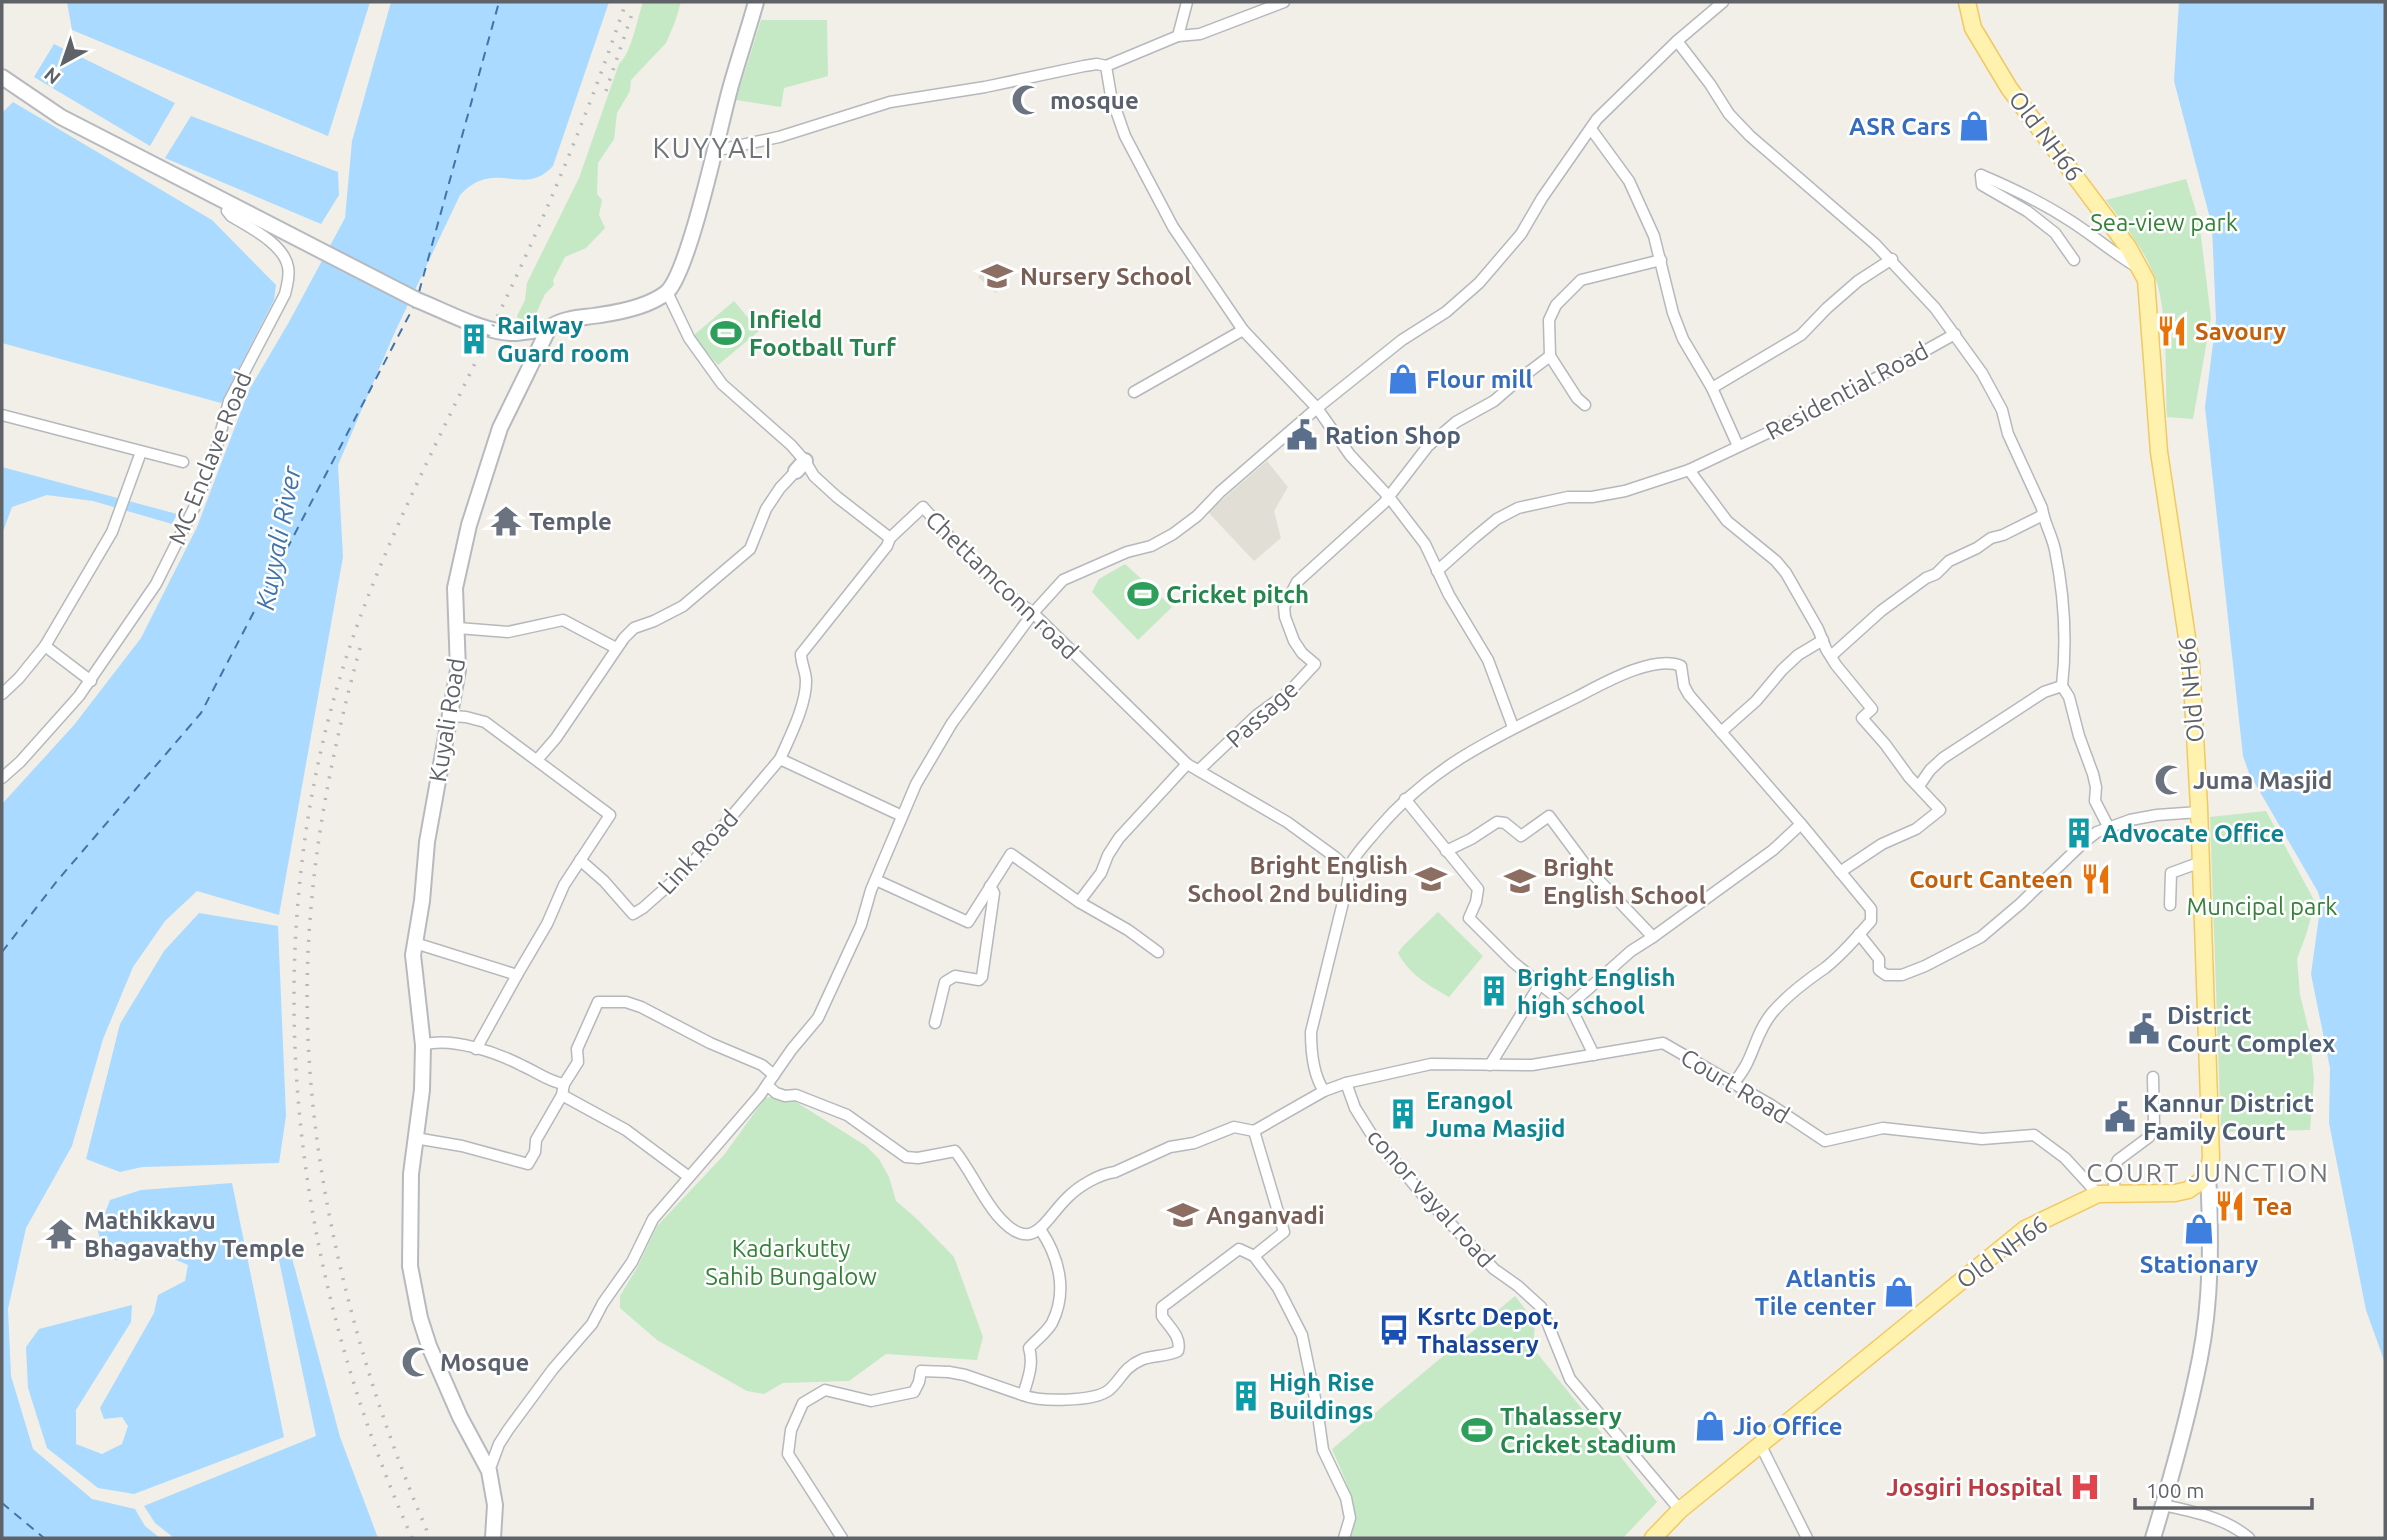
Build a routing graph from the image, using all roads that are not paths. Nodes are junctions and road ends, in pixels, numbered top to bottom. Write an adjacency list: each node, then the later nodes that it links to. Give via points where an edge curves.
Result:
1 (756, 2): 11 (main road)
2 (1187, 2): 6 (street)
3 (1284, 2): 6 (street, via 1200,34)
4 (1723, 2): 7 (street)
5 (1967, 2): 16 (main road, Old NH66, via 1973,28 2009,88)
6 (1178, 36): 8 (street)
7 (1677, 41): 10 (street); 13 (street, via 1729,114)
8 (1106, 66): 11 (street, via 1084,66 890,102 779,137); 19 (street, via 1118,118 1153,190)
9 (2, 77): 12 (main road, via 61,117)
10 (1591, 129): 14 (street, Residential Road, via 1629,181); 25 (street, via 1521,234 1479,283)
11 (714, 151): 17 (main road, via 680,270)
12 (232, 204): 18 (main road, via 465,320 516,333); 42 (street, MC Enclave Road, via 227,211 231,216 270,242 288,264 285,294 229,401 215,454 177,545)
13 (1892, 259): 20 (street); 22 (street, via 1858,281 1801,335)
14 (1661, 260): 21 (street, via 1581,279 1556,305 1549,320); 22 (street, Residential Road, via 1683,339)
15 (2074, 260): 16 (street, via 2055,233 1982,185 1981,175 2034,198)
16 (2140, 269): 55 (main road, Old NH66, via 2146,281 2159,452 2191,664)
17 (667, 292): 18 (main road, via 627,309 563,320); 30 (street, Chettamconn road, via 689,338 722,384 749,406)
18 (549, 328): 37 (main road, Kuyali Road, via 500,428 482,482 456,588)
19 (1243, 330): 23 (street); 25 (street)
20 (1955, 334): 27 (street, Residential Road, via 1854,391); 33 (street, via 2002,410)
21 (1550, 356): 24 (street); 32 (street, via 1428,446)
22 (1712, 388): 27 (street, Residential Road)
23 (1134, 392)
24 (1586, 405)
25 (1317, 408): 32 (street, via 1350,455); 36 (street, via 1189,522 1151,546 1070,576)
26 (2, 415): 28 (street)
27 (1738, 446): 31 (street, Residential Road)
28 (141, 452): 29 (street); 39 (street, via 112,531)
29 (183, 462)
30 (800, 466): 34 (street, Chettamconn road); 40 (street, via 766,509 750,549 682,606 634,628)
31 (1689, 470): 35 (street, Residential Road, via 1625,491 1568,496 1518,508 1497,519); 38 (street, via 1727,521 1786,573)
32 (1389, 497): 35 (street, via 1424,544); 51 (street, Passage, via 1297,582 1287,598 1285,617 1294,641 1315,664)
33 (2043, 517): 41 (street, via 1950,561 1881,611); 43 (street, via 2060,576 2066,652)
34 (890, 538): 36 (street, Chettamconn road, via 923,508 971,560); 48 (street, Link Road, via 801,654 806,678 803,696)
35 (1437, 571): 46 (street, via 1488,660)
36 (1033, 613): 50 (street, Chettamconn road); 56 (street, via 952,723)
37 (458, 628): 40 (street, via 508,632 563,620); 45 (main road, Kuyali Road)
38 (1823, 640): 41 (street); 47 (street, via 1798,655)
39 (45, 646): 42 (street); 44 (street)
40 (616, 648): 49 (street)
41 (1831, 656): 53 (street, via 1872,709 1862,718)
42 (91, 681): 52 (street, MC Enclave Road)
43 (2062, 686): 53 (street, via 2043,692 1943,758); 58 (street, via 2093,774 2095,801)
44 (2, 694)
45 (451, 716): 49 (street, via 485,722); 70 (main road, Kuyali Road, via 427,842)
46 (1513, 727): 47 (street, via 1623,675 1665,662 1681,666 1689,695); 54 (street, via 1459,758)
47 (1721, 732): 57 (street)
48 (779, 759): 56 (street); 60 (street, Link Road, via 687,869 633,914)
49 (537, 760): 60 (street, via 610,815)
50 (1186, 764): 51 (street, Chettamconn road); 66 (street, via 1119,838)
51 (1199, 771): 62 (street, Chettamconn road, via 1287,822)
52 (2, 778)
53 (1919, 786): 63 (street, via 1940,810 1916,829 1882,844)
54 (1405, 799): 59 (street); 62 (street)
55 (2199, 812): 58 (street, via 2157,815); 61 (main road, Old NH66)
56 (902, 816): 64 (street)
57 (1801, 824): 63 (street); 69 (street, via 1773,850)
58 (2109, 828): 68 (street, via 2084,842 1981,937 1925,966 1902,975 1886,975)
59 (1446, 851): 69 (street, via 1497,822 1521,836 1549,816 1590,871); 73 (street, via 1478,889 1469,918)
60 (580, 860): 72 (street)
61 (2201, 862): 67 (street, via 2171,873); 90 (main road, Old NH66, via 2211,1158)
62 (1348, 869): 86 (street, via 1311,1032 1318,1081)
63 (1840, 872): 68 (street, via 1871,909 1871,921)
64 (876, 880): 65 (street, via 968,922); 80 (street, via 824,1007)
65 (990, 886): 66 (street, via 1011,854); 75 (street, via 994,892 982,977 955,976 945,982)
66 (1079, 902): 71 (street)
67 (2170, 905)
68 (1859, 934): 83 (street, via 1773,1011 1760,1029 1750,1061)
69 (1653, 937): 74 (street)
70 (415, 943): 72 (street); 76 (main road, Kuyali Road)
71 (1158, 952)
72 (517, 975): 77 (street)
73 (1540, 984): 74 (street); 79 (street)
74 (1568, 1007): 78 (street)
75 (935, 1023)
76 (423, 1045): 77 (street, via 450,1042); 89 (main road, Kuyali Road)
77 (476, 1049): 84 (street, via 501,1055)
78 (1594, 1055): 79 (street, Court Road, via 1532,1065); 83 (street, Court Road, via 1663,1043)
79 (1490, 1065): 82 (street, Court Road, via 1431,1064)
80 (774, 1075): 84 (street, via 641,1007 598,1002 577,1049 578,1062); 85 (street)
81 (2153, 1077): 93 (street, via 2154,1125 2149,1137 2118,1160 2113,1171)
82 (1346, 1083): 86 (street); 100 (street, conor vayal road, via 1370,1132 1422,1194 1494,1269 1541,1307 1570,1379)
83 (1733, 1083): 92 (street, Court Road, via 1825,1141 1883,1128 1982,1139 2034,1135 2065,1158)
84 (564, 1084): 87 (street)
85 (767, 1085): 91 (street); 94 (street, via 776,1093 847,1115 906,1157 956,1151 1009,1227 1020,1234)
86 (1324, 1091): 88 (street)
87 (562, 1095): 89 (street, via 528,1164); 91 (street, via 625,1130)
88 (1254, 1130): 94 (street, via 1234,1127 1108,1173 1068,1197); 95 (street, via 1284,1232)
89 (415, 1138): 98 (main road, Kuyali Road, via 409,1233 418,1309 444,1384)
90 (2207, 1172): 93 (main road, Old NH66, via 2188,1190); 99 (main road, via 2208,1284 2201,1356)
91 (689, 1177): 98 (street, via 653,1219 592,1324 508,1430)
92 (2098, 1194): 93 (main road, Old NH66); 97 (main road, Old NH66, via 2025,1229)
93 (2115, 1194)
94 (1040, 1229): 96 (street, via 1059,1271 1060,1298 1051,1324 1029,1348 1032,1357)
95 (1254, 1256): 96 (street, via 1239,1249 1162,1307 1162,1316 1177,1336 1178,1351 1142,1359 1128,1367 1108,1391 1058,1400); 103 (street, via 1278,1288 1302,1335 1323,1450 1346,1497 1350,1518)
96 (1023, 1395): 102 (street, via 965,1375 921,1371 914,1392 870,1401 825,1390 803,1404 791,1430 788,1454)
97 (1760, 1444): 100 (main road, Old NH66); 105 (street)
98 (489, 1471): 101 (main road, Kuyali Road, via 495,1505)
99 (2163, 1506): 106 (main road); 107 (street, via 2217,1520)
100 (1679, 1510): 104 (main road, Old NH66)
101 (493, 1538)
102 (842, 1538)
103 (1344, 1538)
104 (1653, 1538)
105 (1807, 1538)
106 (2154, 1538)
107 (2249, 1538)

